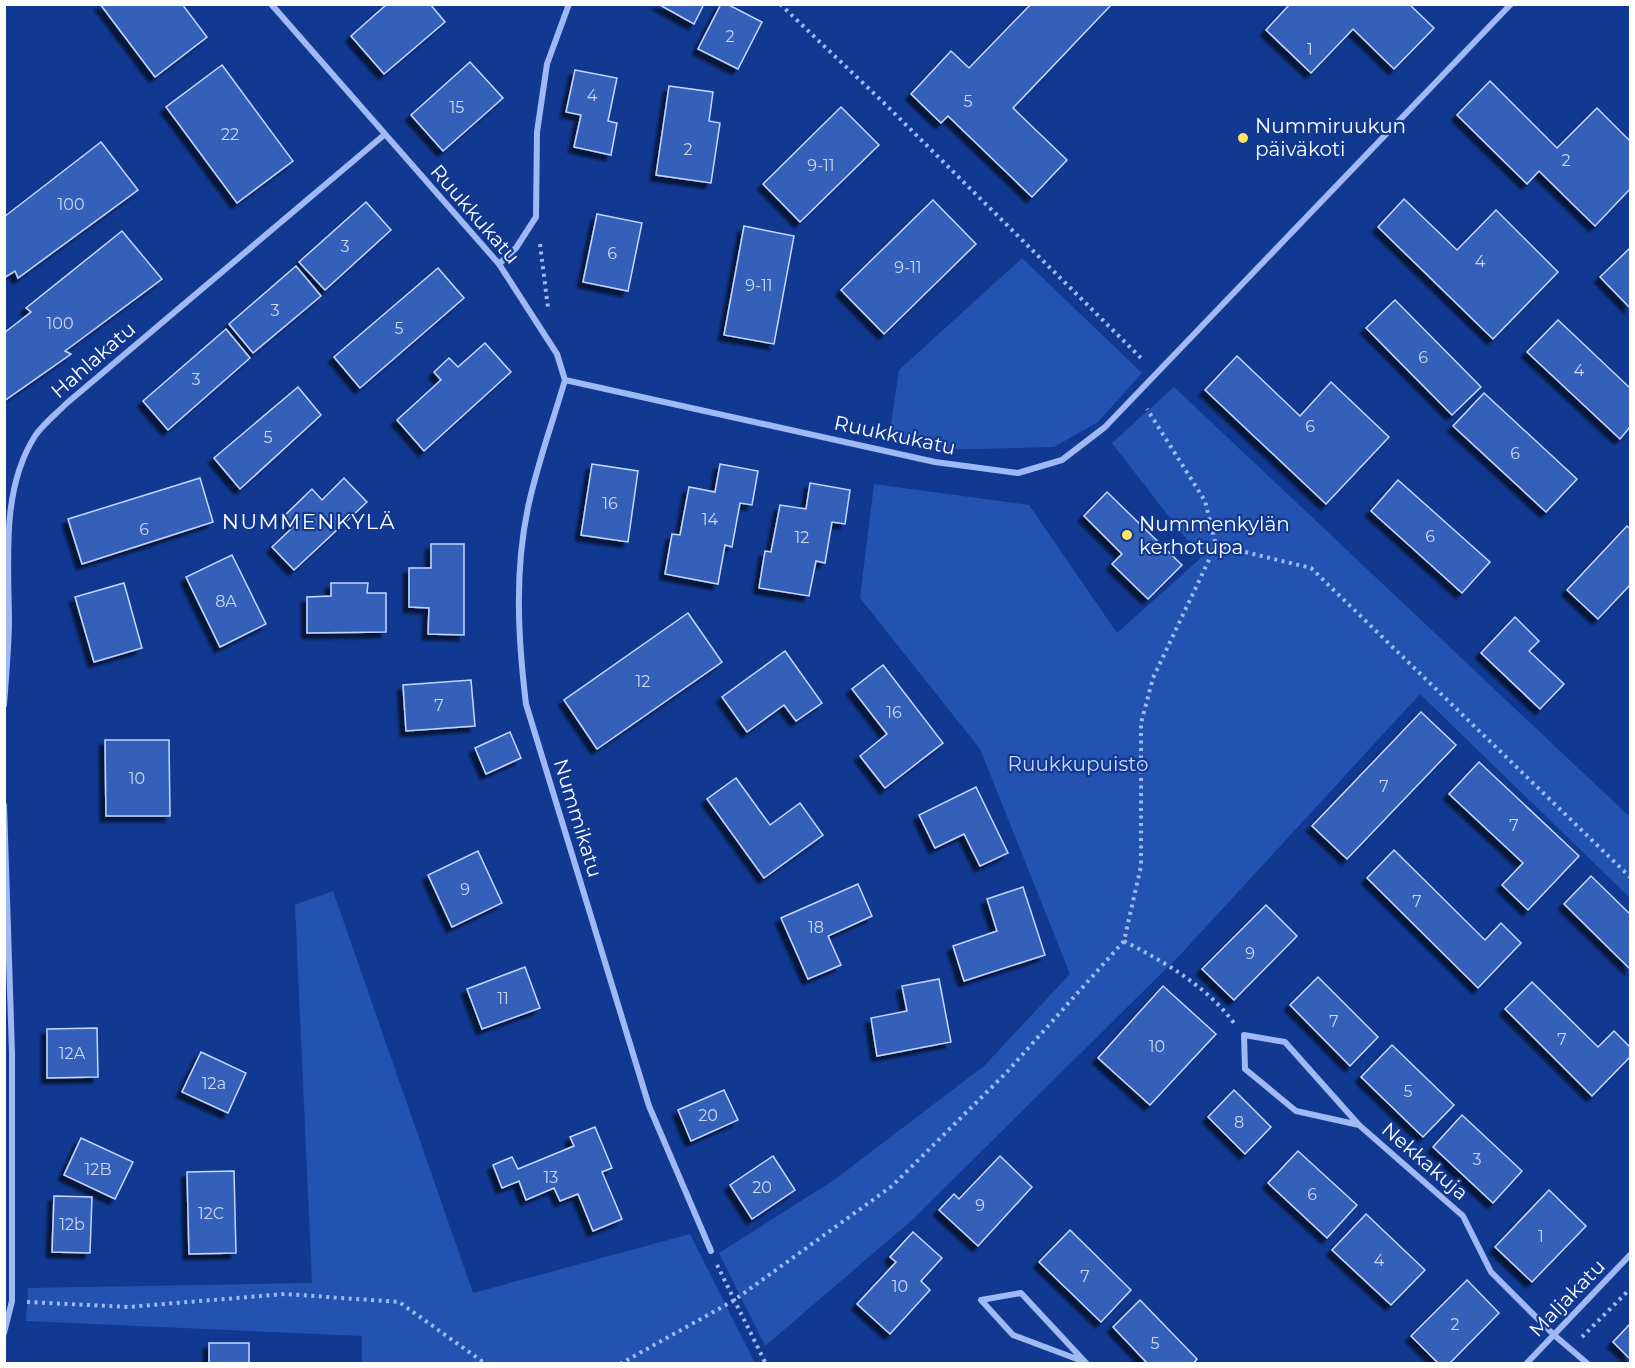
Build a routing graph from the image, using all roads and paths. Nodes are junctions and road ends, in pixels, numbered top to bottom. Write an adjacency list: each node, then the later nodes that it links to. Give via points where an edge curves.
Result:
1 (270, 4): 5 (street, Ruukkukatu)
2 (569, 4): 6 (street, via 547,64 537,132)
3 (780, 4): 9 (path)
4 (1511, 4): 9 (street, Ruukkukatu)
5 (384, 135): 7 (street, Ruukkukatu); 13 (street, Hahlakatu, via 67,403 34,436 19,466 7,510 9,627)
6 (536, 217): 7 (street, via 516,248); 8 (path, via 549,306)
7 (499, 264): 8 (street, Ruukkukatu)
8 (541, 328): 10 (street, Ruukkukatu, via 557,354)
9 (1156, 372): 11 (street, Ruukkukatu)
10 (565, 380): 11 (street, Ruukkukatu, via 934,462 1018,473 1062,460); 21 (street, Nummikatu, via 529,504 520,574 519,646 526,704 649,1106)
11 (1137, 396): 12 (path, via 1163,430 1205,501)
12 (1216, 545): 15 (path, via 1311,568); 16 (path, via 1153,678 1141,723 1141,866)
13 (4, 705)
14 (4, 805): 18 (street)
15 (1630, 877)
16 (1124, 941): 17 (path, via 1176,969 1220,1004); 25 (path, via 1006,1073 892,1186)
17 (1244, 1035): 20 (street, Nekkakuja, via 1285,1042); 20 (street, Nekkakuja, via 1245,1069 1296,1111)
18 (12, 1053): 19 (street); 24 (street)
19 (4, 1054)
20 (1359, 1125): 27 (street, Nekkakuja, via 1464,1216 1491,1272)
21 (711, 1251): 25 (path)
22 (1630, 1255): 27 (street, Maljakatu)
23 (1630, 1289): 28 (path, Maljakatu)
24 (12, 1301): 26 (street); 30 (path, via 128,1306 285,1294 399,1302)
25 (733, 1301): 31 (path); 32 (path)
26 (4, 1333)
27 (1554, 1335): 28 (street, Nekkakuja); 33 (street, Maljakatu)
28 (1571, 1347): 34 (street, Nekkakuja)
29 (1086, 1363): 29 (street, via 1022,1293 981,1300 1012,1335)
30 (486, 1364)
31 (620, 1364)
32 (766, 1364)
33 (1527, 1364)
34 (1588, 1364)

